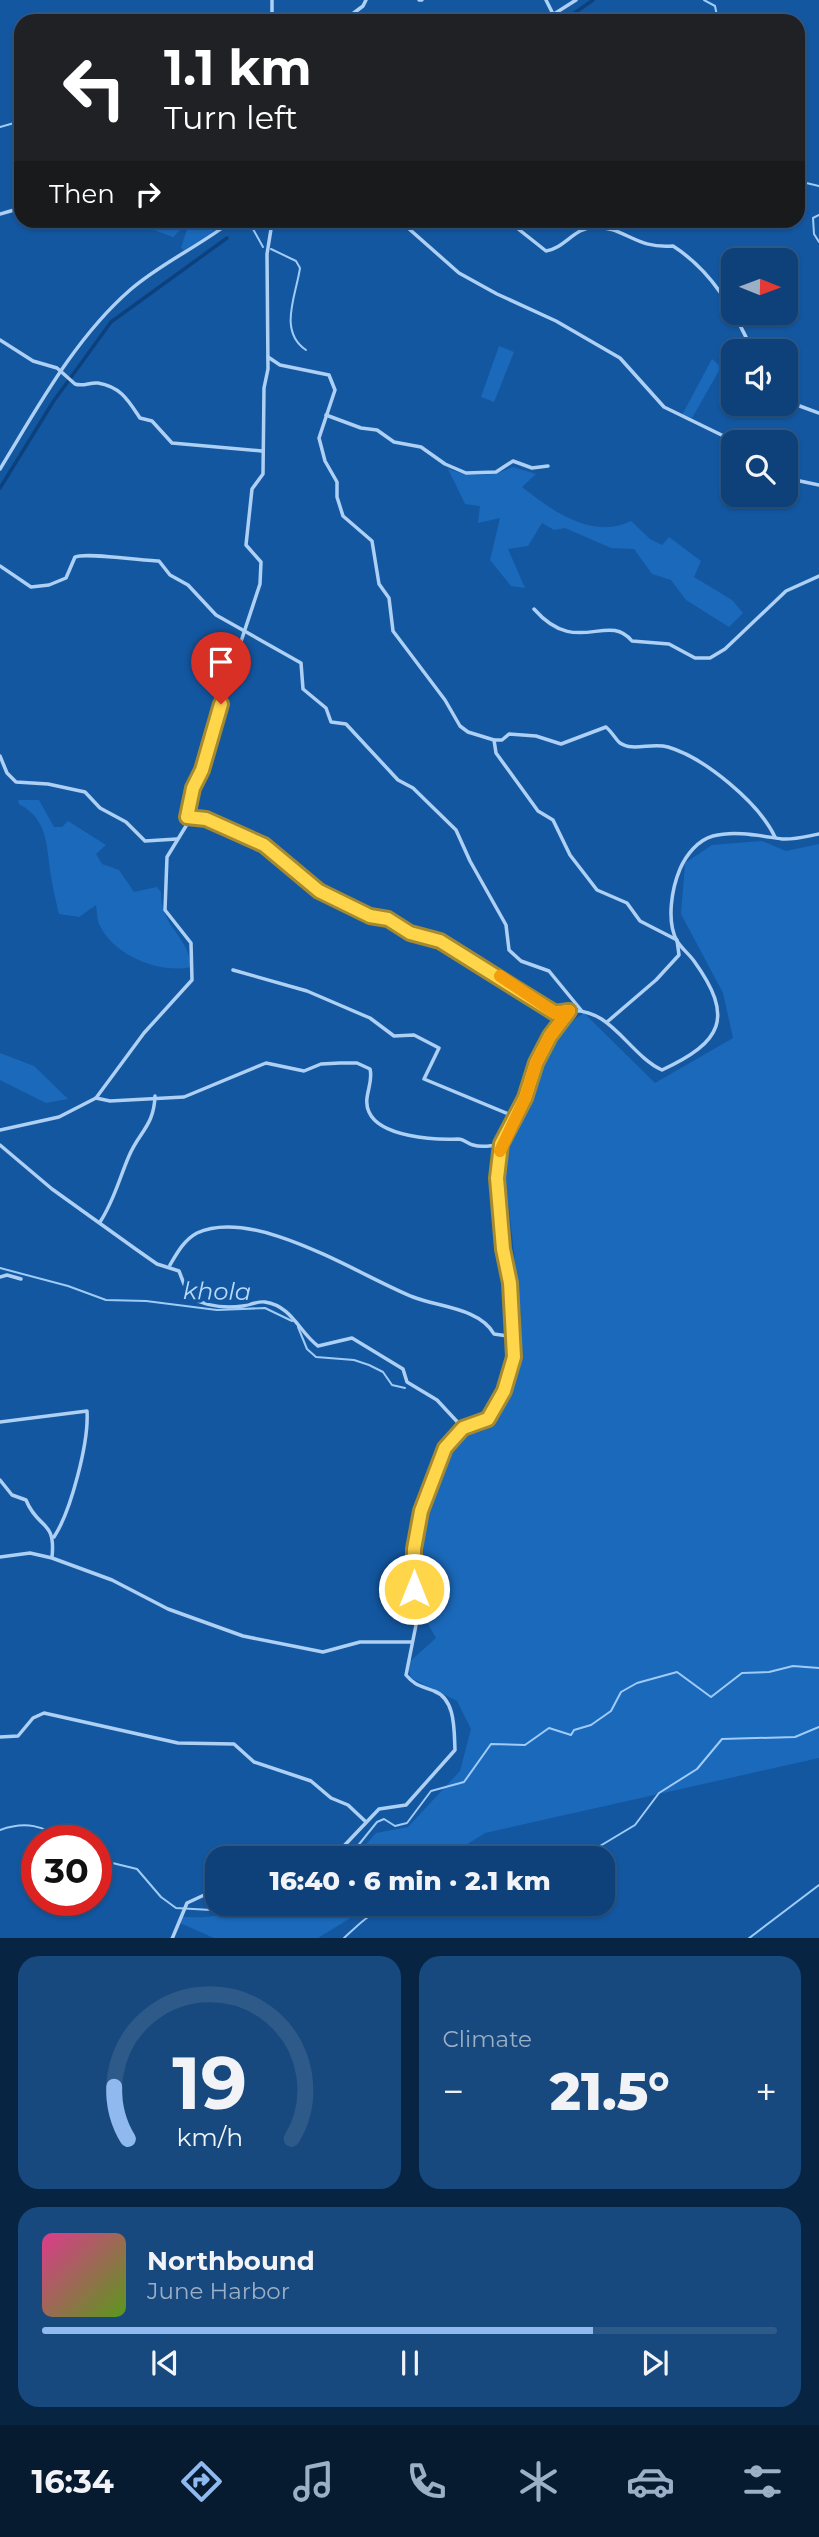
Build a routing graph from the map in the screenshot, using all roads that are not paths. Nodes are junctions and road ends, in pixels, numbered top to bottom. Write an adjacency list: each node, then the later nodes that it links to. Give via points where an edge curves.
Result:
1 (366, 0): 4 (street)
2 (547, 0): 5 (street)
3 (576, 0): 5 (street)
4 (351, 14)
5 (553, 14)
6 (221, 228): 15 (street, via 131,289 98,323)
7 (270, 228): 14 (street)
8 (408, 228): 19 (street, via 459,273 620,358 664,407)
9 (517, 228): 10 (street, via 546,251)
10 (583, 228)
11 (602, 228): 12 (street, via 652,247 673,246 717,286)
12 (747, 339)
13 (0, 340): 15 (street)
14 (268, 357): 18 (street, via 289,368 330,375 335,390); 20 (street)
15 (62, 373): 20 (street, via 75,384 115,388 133,404 140,418 152,421 172,443); 22 (street)
16 (798, 405): 17 (street)
17 (819, 412)
18 (326, 415): 21 (street, via 377,430 394,442 421,447 466,473 496,472 513,461 532,468); 29 (street, via 319,438 337,482 342,516 372,541 379,584 389,598 393,631 460,726)
19 (721, 435)
20 (262, 451): 28 (street, via 263,474 252,489 246,545 261,562 260,584)
21 (548, 466)
22 (0, 468)
23 (798, 480): 24 (street)
24 (819, 485)
25 (0, 566): 28 (street, via 31,587 66,578 75,557 84,554 159,561 216,615)
26 (819, 576): 27 (street, via 786,591 710,658 695,658 669,645 632,641 624,631 611,628 589,635 558,630)
27 (534, 609)
28 (244, 633): 31 (street); 37 (street, via 301,663 303,689 326,708 331,722 346,724 398,780 456,830 506,925 509,950 521,961 549,971)
29 (494, 740): 33 (street, via 509,734 561,744 606,727 619,743 669,747 716,772 767,820); 35 (street, via 496,753 538,811 553,820 569,855 597,890 627,903 640,921)
30 (0, 756): 34 (street, via 16,782 85,792 145,841)
31 (187, 817): 34 (street); 38 (street, via 206,819 264,845 319,891 410,933 440,941 555,1013)
32 (819, 834): 33 (street)
33 (775, 837): 35 (street, via 713,836 689,853 674,883 671,920)
34 (178, 839): 41 (street, via 167,857 164,901 165,910 191,943 192,980 144,1033)
35 (677, 940): 39 (street, via 679,955 670,967); 39 (street, via 713,990 719,1020 714,1036 662,1070 647,1063)
36 (233, 970): 42 (street, via 334,1001 394,1036 414,1035 436,1044 436,1057 424,1079)
37 (581, 1010): 38 (street); 39 (street)
38 (569, 1011): 42 (street, via 536,1063)
39 (607, 1022)
40 (155, 1096): 41 (street); 44 (street, via 184,1097 258,1064 304,1071 321,1064 357,1063 370,1069 366,1102 380,1127 413,1136 461,1139 473,1145); 46 (street, via 155,1114 130,1153)
41 (96, 1098): 43 (street, via 59,1117)
42 (516, 1117): 44 (street)
43 (0, 1130)
44 (501, 1144): 50 (street, via 497,1178)
45 (0, 1145): 46 (street)
46 (100, 1222): 47 (street, via 158,1264)
47 (170, 1266): 50 (street, via 179,1248 197,1233 249,1229 312,1248 412,1297 450,1307 490,1326 494,1334 508,1336); 52 (street, via 179,1271 189,1297 206,1306 264,1302 296,1318 304,1336 318,1346 352,1338 403,1369 407,1381 437,1400)
48 (0, 1277): 49 (street)
49 (22, 1279)
50 (514, 1344): 52 (street, via 504,1391 488,1419)
51 (0, 1422): 54 (street, via 87,1411 73,1490)
52 (463, 1428): 57 (street, via 445,1448 421,1511 414,1549 417,1620)
53 (0, 1480): 54 (street, via 12,1495 26,1500 31,1514)
54 (54, 1537): 56 (street)
55 (0, 1557): 56 (street, via 30,1553)
56 (52, 1558): 57 (street, via 243,1636 323,1652 360,1642)
57 (411, 1642): 59 (street, via 406,1675 414,1685 438,1692 453,1713 455,1750 406,1805 379,1809)
58 (0, 1737): 59 (street, via 18,1736 33,1718 44,1713 178,1743 234,1744 254,1762 311,1781)
59 (365, 1821): 60 (street)
60 (344, 1846)
61 (205, 1895): 62 (street, via 187,1903)
62 (172, 1938)

